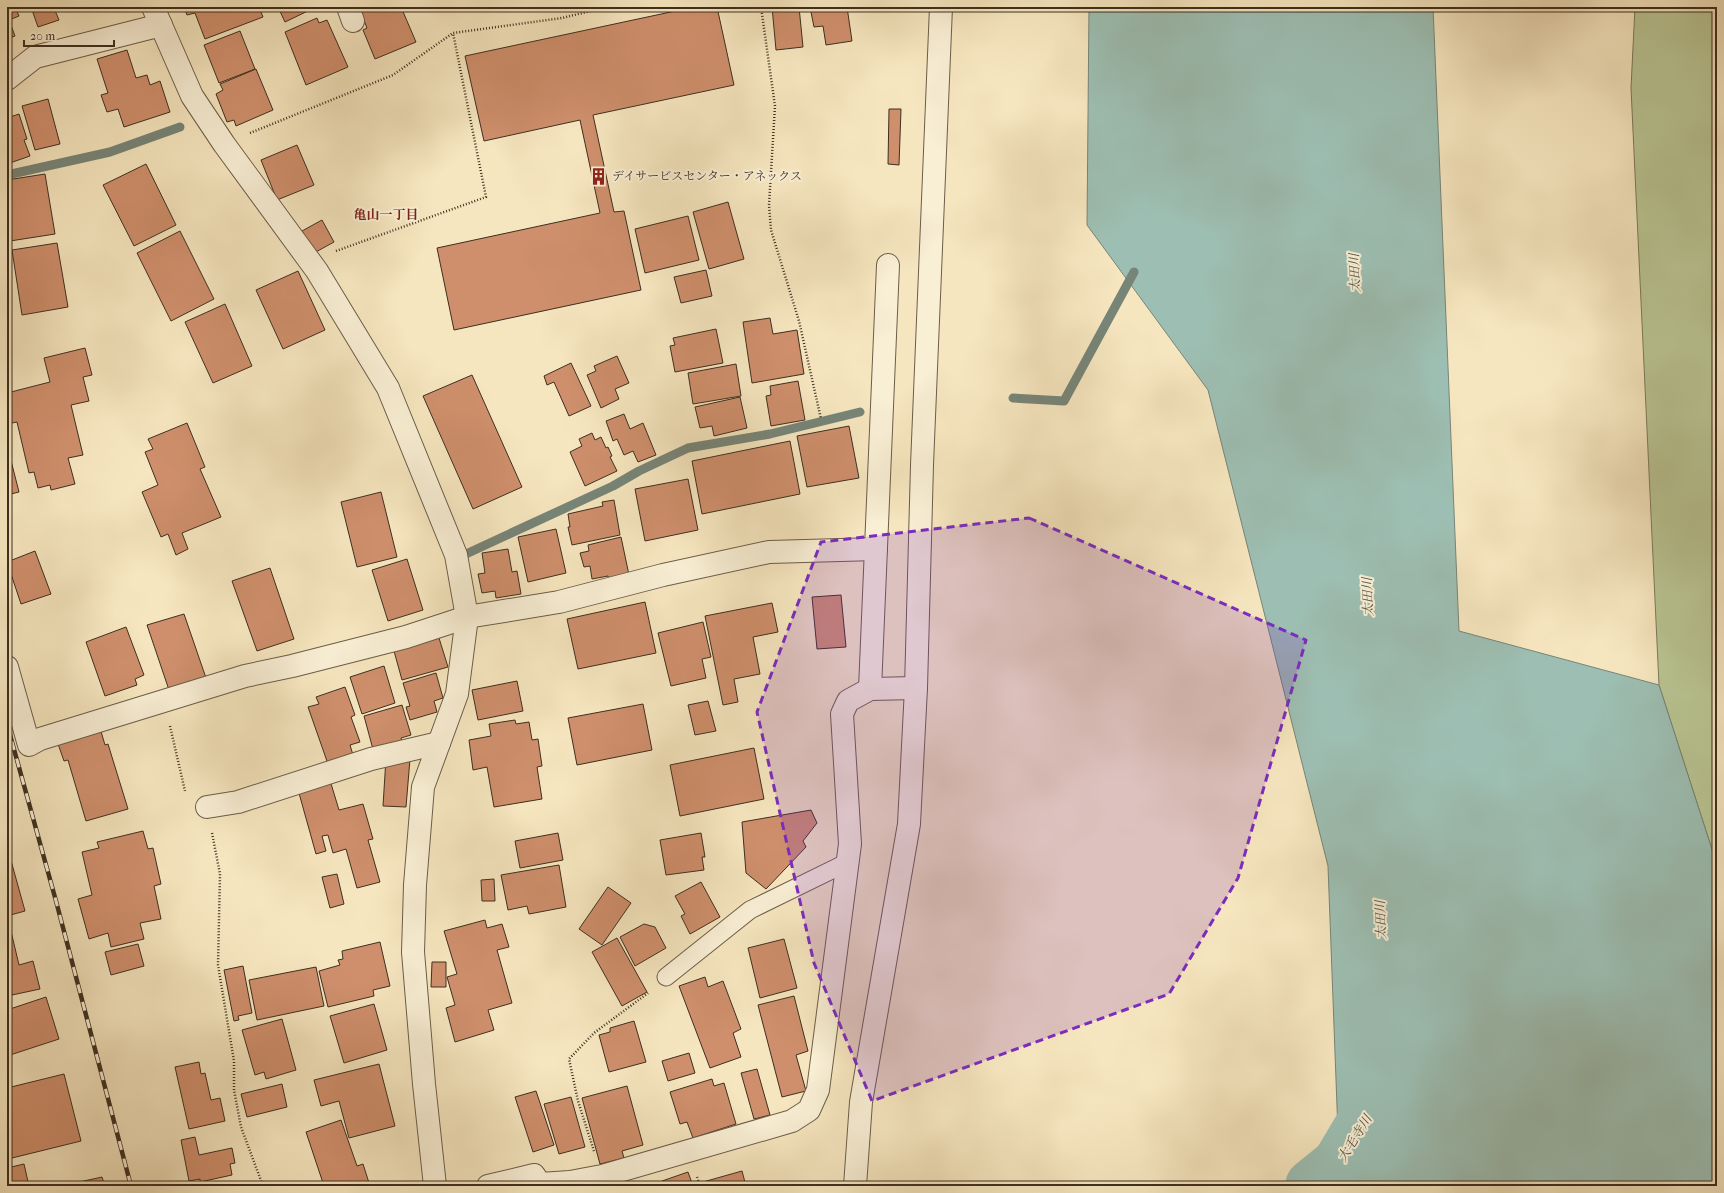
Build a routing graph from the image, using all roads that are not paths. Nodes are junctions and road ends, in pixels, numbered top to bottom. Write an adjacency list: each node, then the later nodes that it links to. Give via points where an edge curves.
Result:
1 (941, 7): 8 (street)
2 (157, 16): 3 (street, via 35,57); 6 (street, via 192,96 317,271 388,388 456,554)
3 (7, 79)
4 (888, 265): 5 (street)
5 (876, 549): 6 (street, via 769,552 663,575 559,602); 9 (street)
6 (467, 617): 7 (street, via 406,637 245,676 40,739 29,745); 10 (street, via 457,694)
7 (7, 667)
8 (916, 688): 9 (street); 17 (street, via 909,824 861,1102)
9 (870, 690): 12 (street, via 848,701 842,714 850,844)
10 (439, 743): 11 (street, via 371,759 238,802); 15 (street, via 423,787 415,885 413,952)
11 (207, 807)
12 (848, 862): 13 (lane, via 750,910); 14 (street, via 818,1090 809,1110 792,1121)
13 (666, 977)
14 (571, 1184): 16 (street, via 540,1184 534,1175)
15 (435, 1186)
16 (488, 1186)
17 (855, 1186)

